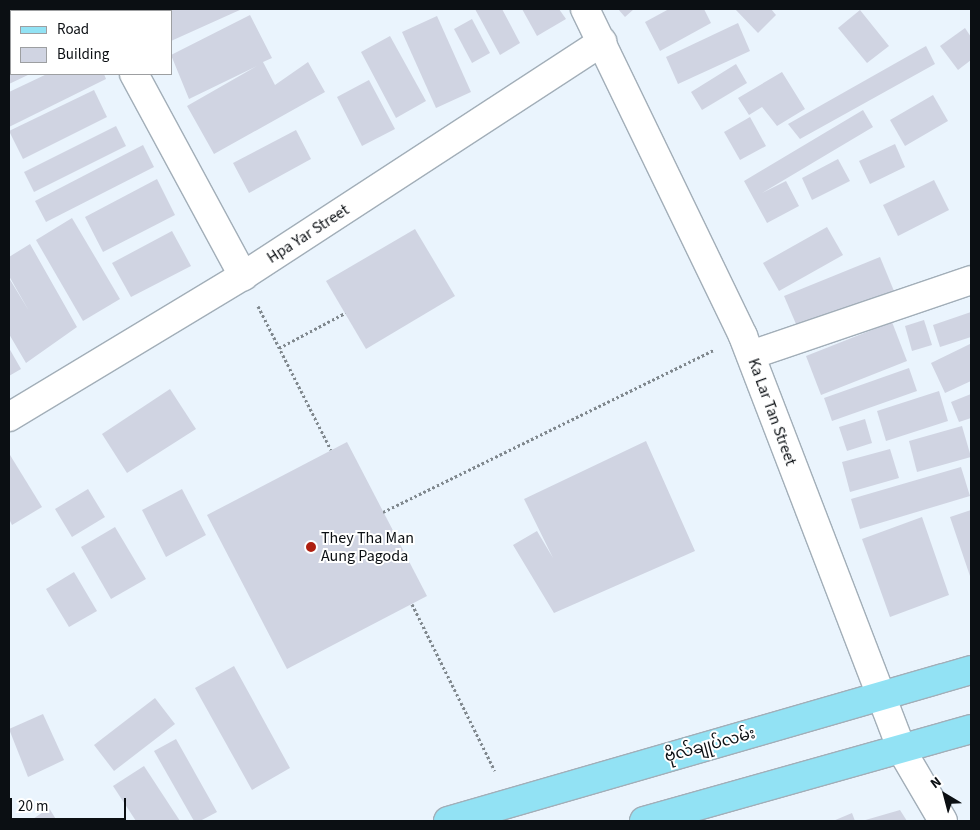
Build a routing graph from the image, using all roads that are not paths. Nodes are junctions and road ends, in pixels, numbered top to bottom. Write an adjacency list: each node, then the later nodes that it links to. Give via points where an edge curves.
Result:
1 (585, 9): 2 (street, Ka Lar Tan Street)
2 (602, 42): 4 (street, Hpa Yar Street); 6 (street, Ka Lar Tan Street)
3 (135, 75): 4 (street)
4 (243, 276): 7 (street, Hpa Yar Street)
5 (971, 280): 6 (street)
6 (747, 346): 9 (street, Ka Lar Tan Street)
7 (9, 417)
8 (971, 670): 9 (main road, ဗိုလ်ချုပ်လမ်း)
9 (880, 698): 11 (street, Ka Lar Tan Street); 12 (main road, ဗိုလ်ချုပ်လမ်း, via 510,800)
10 (971, 729): 11 (main road)
11 (902, 752): 13 (main road); 14 (street, Ka Lar Tan Street)
12 (448, 821)
13 (644, 821)
14 (943, 821)

